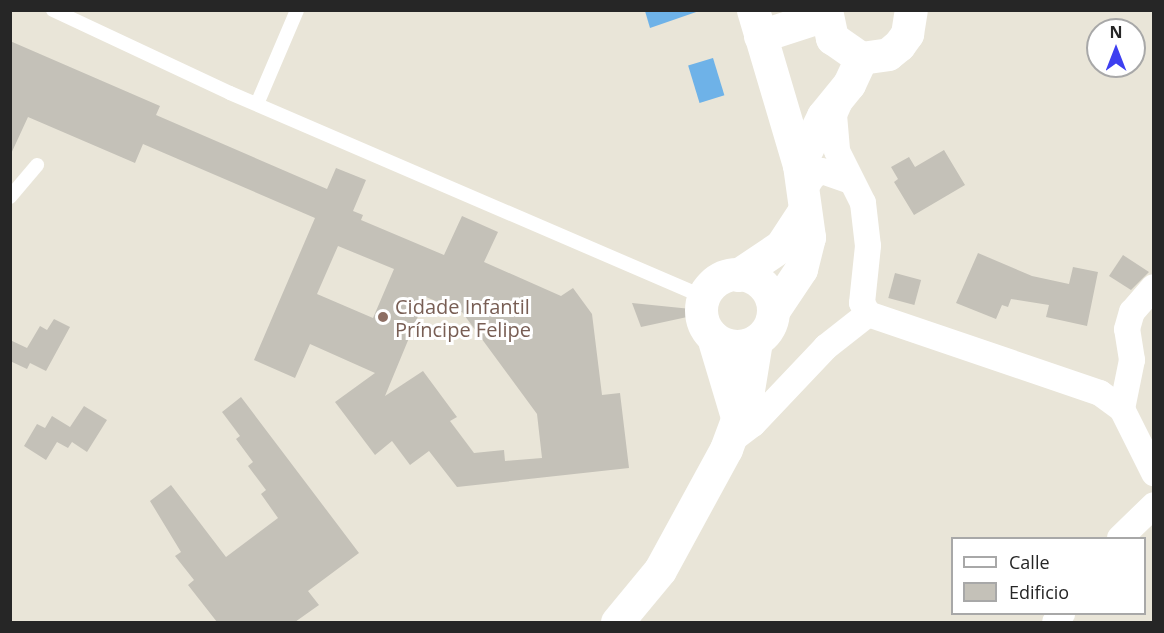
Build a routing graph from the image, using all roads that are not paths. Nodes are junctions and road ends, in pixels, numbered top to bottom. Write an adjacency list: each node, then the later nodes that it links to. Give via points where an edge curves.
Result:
1 (53, 10): 7 (lane)
2 (297, 10): 7 (lane)
3 (911, 10): 6 (street, via 907,34 899,45)
4 (825, 13): 5 (street); 6 (street, via 832,38)
5 (756, 23): 10 (street)
6 (855, 71): 9 (street, via 834,115 837,151); 10 (street, via 823,116)
7 (257, 104): 14 (lane)
8 (37, 165): 11 (lane)
9 (851, 181): 10 (street, via 822,171); 16 (street, via 862,203 867,232 862,303)
10 (803, 188): 12 (street, via 781,246); 15 (street, via 809,237 801,269)
11 (10, 197)
12 (738, 275): 14 (street, via 720,278); 15 (street, via 765,288)
13 (1154, 287): 19 (street, via 1132,312 1127,329 1132,360)
14 (704, 297): 17 (street, via 702,319)
15 (773, 310): 18 (street, via 771,323)
16 (868, 314): 19 (street, via 1077,384); 20 (street, via 826,348 753,424)
17 (713, 337): 18 (street, via 734,346); 20 (street)
18 (756, 341): 20 (street, via 748,390)
19 (1122, 409): 21 (street)
20 (733, 430): 24 (street, via 660,570)
21 (1154, 473)
22 (1154, 505): 23 (street)
23 (1121, 537)
24 (617, 622)

